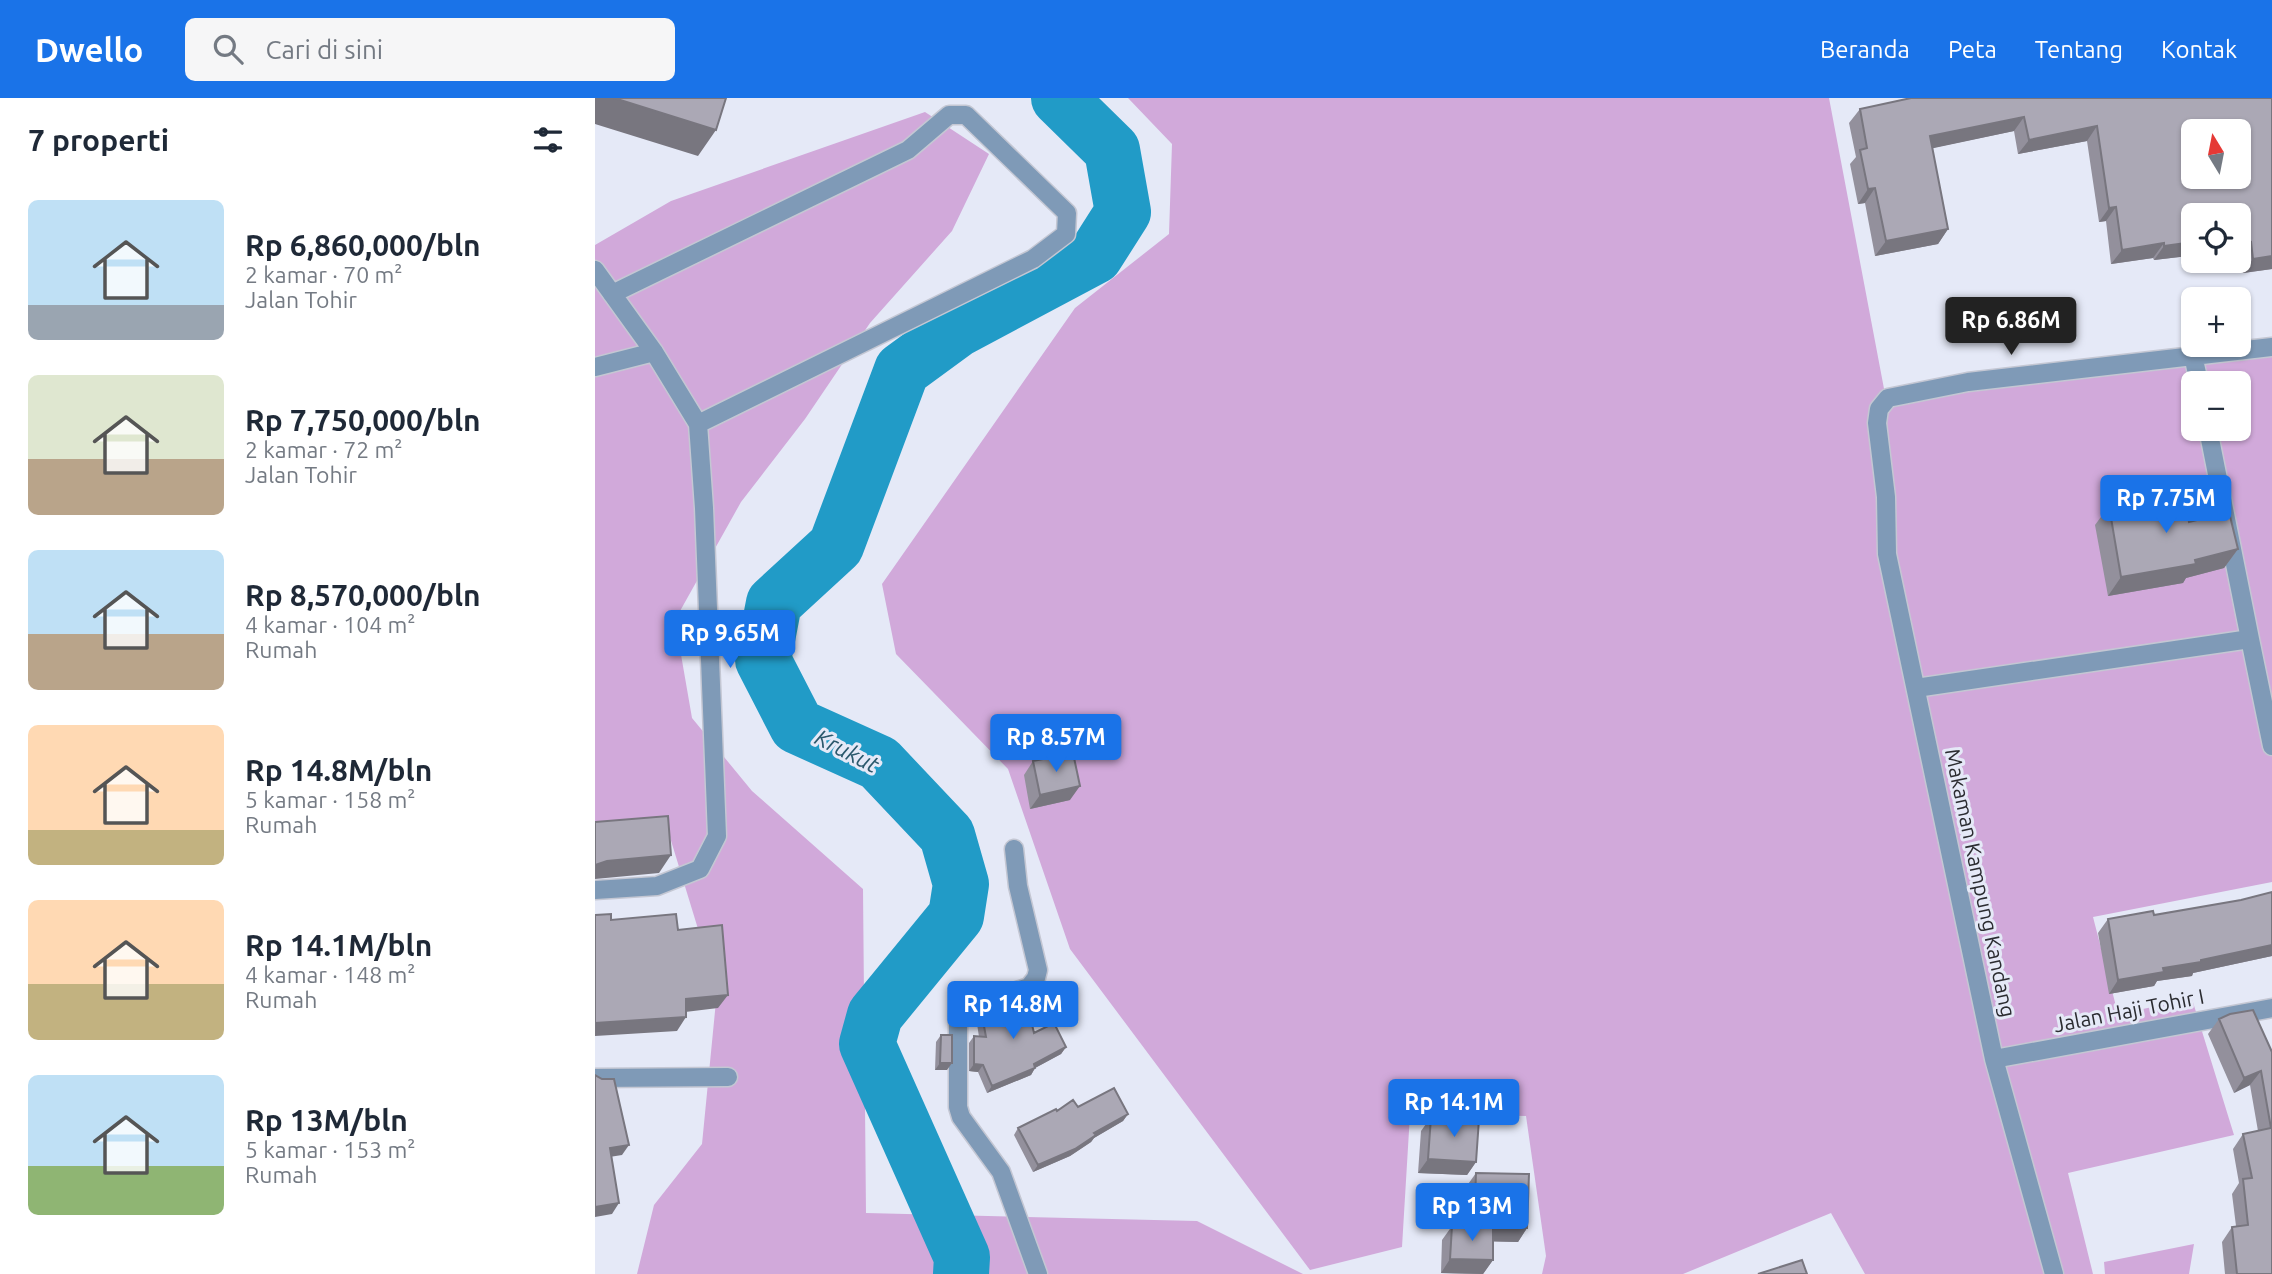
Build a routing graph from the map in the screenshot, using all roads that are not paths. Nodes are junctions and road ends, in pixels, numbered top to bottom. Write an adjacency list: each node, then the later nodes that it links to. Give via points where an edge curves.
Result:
1 (595, 270): 2 (street)
2 (612, 294): 5 (street); 8 (street, via 908,150 949,115 966,115 1067,213 1066,234 1033,259)
3 (2272, 347): 4 (street)
4 (2251, 349)
5 (654, 352): 7 (street); 8 (street)
6 (2181, 356): 11 (street, Makaman Kampung Kandang, via 1968,382 1888,398 1879,409 1887,554)
7 (595, 368)
8 (698, 424): 14 (street, via 717,836 700,869 657,886)
9 (2210, 441): 10 (street)
10 (2250, 639): 11 (street); 12 (street)
11 (1916, 688): 16 (street, Makaman Kampung Kandang)
12 (2272, 746)
13 (1014, 849): 19 (street, via 1038,970 1029,987 958,1013 958,1107 1001,1172)
14 (595, 890)
15 (2272, 1007): 16 (street, Jalan Haji Tohir I)
16 (1994, 1059): 20 (street, Makaman Kampung Kandang)
17 (728, 1077): 18 (street)
18 (595, 1078)
19 (1038, 1274)
20 (2054, 1274)

